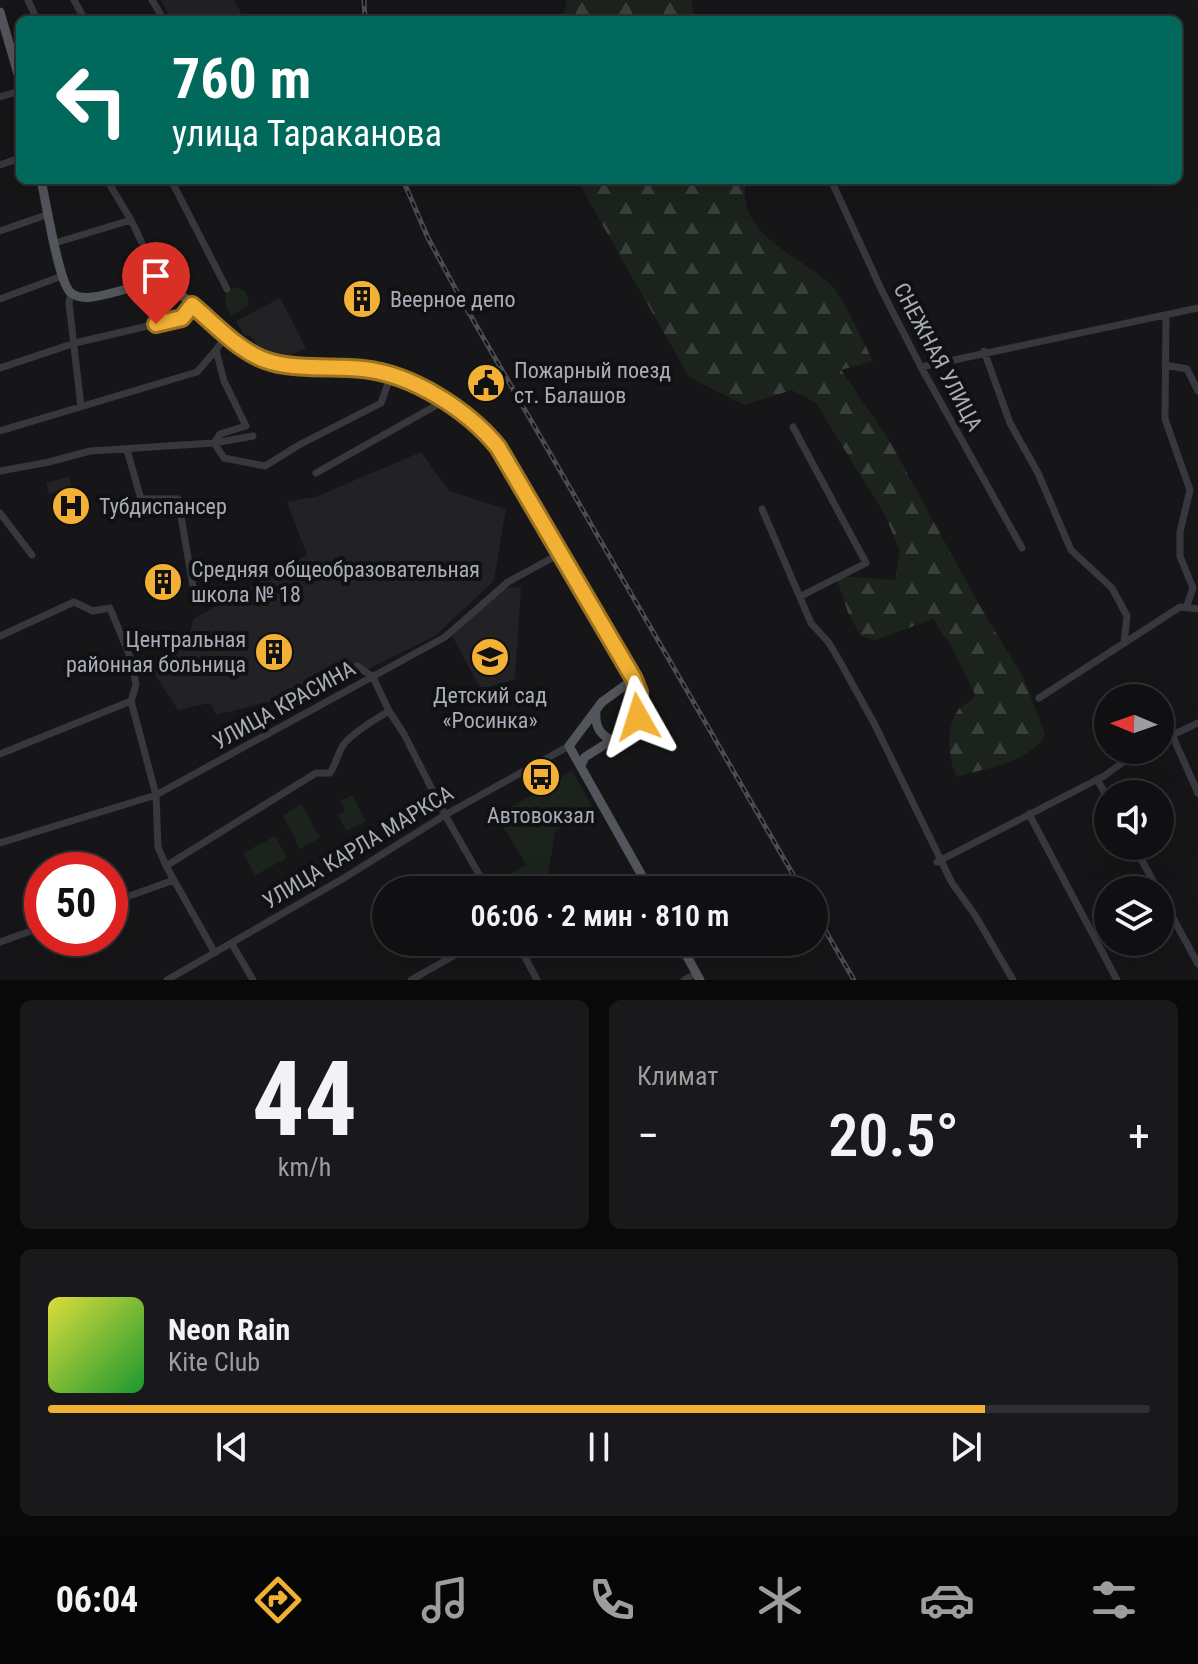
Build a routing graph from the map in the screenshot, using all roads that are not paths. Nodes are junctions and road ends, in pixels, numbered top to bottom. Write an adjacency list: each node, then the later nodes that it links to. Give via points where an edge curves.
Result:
1 (1, 18): 2 (main road)
2 (16, 68)
3 (42, 184): 7 (main road)
4 (109, 184): 8 (street)
5 (173, 184): 13 (street)
6 (833, 184): 24 (street, СНЕЖНАЯ УЛИЦА)
7 (49, 214): 9 (street); 10 (main road)
8 (131, 220): 10 (street); 12 (street)
9 (0, 231)
10 (55, 243): 11 (main road)
11 (62, 276): 14 (main road); 15 (street)
12 (163, 287): 14 (main road, via 137,285 92,297); 16 (main road)
13 (227, 289)
14 (71, 292): 20 (street)
15 (0, 299)
16 (192, 305): 19 (main road); 20 (street, via 182,318)
17 (1198, 308): 18 (street)
18 (1166, 315): 22 (street); 23 (street)
19 (227, 334): 21 (street); 26 (main road, via 273,363)
20 (75, 343): 25 (street); 29 (street)
21 (216, 350): 29 (street, via 197,372); 33 (street, via 246,426 220,434)
22 (984, 352): 24 (street); 47 (street, via 1010,423 1071,550 1112,588 1127,616)
23 (1165, 365): 27 (street, via 1187,369); 44 (street, via 1165,419 1190,490 1180,532 1180,556 1193,588)
24 (921, 367): 39 (street, СНЕЖНАЯ УЛИЦА)
25 (0, 368)
26 (391, 375): 28 (main road); 33 (street, via 381,403 265,466 224,458)
27 (1198, 391)
28 (444, 401): 36 (street); 40 (main road, via 474,421 498,447)
29 (81, 407): 31 (street)
30 (793, 427): 42 (street, via 866,563)
31 (0, 431)
32 (253, 436): 33 (street)
33 (214, 443): 34 (street)
34 (127, 450): 35 (street, via 90,451); 43 (street, via 141,499 178,499)
35 (0, 471)
36 (316, 473)
37 (762, 509): 42 (street)
38 (0, 513): 41 (street)
39 (1022, 548)
40 (561, 553): 49 (street, УЛИЦА КРАСИНА, via 508,582 445,637); 50 (main road)
41 (32, 555)
42 (801, 596): 69 (street)
43 (195, 598)
44 (1186, 608): 45 (street); 47 (street)
45 (1198, 609)
46 (0, 636): 52 (street, via 74,602 93,611 110,608 131,659 136,685)
47 (1124, 643): 51 (street)
48 (357, 666): 49 (street)
49 (373, 677): 54 (street); 65 (street, УЛИЦА КРАСИНА)
50 (634, 679): 53 (main road); 58 (main road, via 638,717 634,726)
51 (1039, 698)
52 (131, 701): 60 (street); 65 (street)
53 (596, 710): 58 (main road, via 601,735); 59 (main road)
54 (389, 711): 67 (street); 70 (street, via 341,746 330,773 316,773)
55 (1198, 723): 56 (street)
56 (1174, 736)
57 (1174, 739): 64 (street)
58 (611, 740): 62 (main road)
59 (569, 746): 62 (main road); 67 (street, УЛИЦА КАРЛА МАРКСА)
60 (0, 754)
61 (1119, 764): 63 (street)
62 (581, 765): 72 (main road)
63 (1097, 779): 66 (street)
64 (1198, 793)
65 (156, 795): 68 (street, УЛИЦА КРАСИНА); 70 (street, via 158,847)
66 (1029, 814): 69 (street); 91 (street)
67 (445, 815): 71 (street); 78 (street, УЛИЦА КАРЛА МАРКСА)
68 (0, 843)
69 (940, 860): 90 (street)
70 (166, 866): 73 (street)
71 (480, 876)
72 (642, 876)
73 (174, 880): 74 (street); 79 (street)
74 (128, 897)
75 (1174, 920): 83 (street)
76 (24, 933): 77 (street)
77 (0, 942)
78 (232, 944): 79 (street, УЛИЦА КАРЛА МАРКСА); 86 (street)
79 (215, 953): 85 (street, УЛИЦА КАРЛА МАРКСА)
80 (453, 956): 87 (street)
81 (524, 956): 88 (street)
82 (687, 956): 84 (main road)
83 (1198, 964)
84 (698, 976): 89 (street)
85 (167, 980)
86 (253, 980)
87 (411, 980)
88 (537, 980)
89 (684, 980)
90 (1013, 980)
91 (1117, 980)

